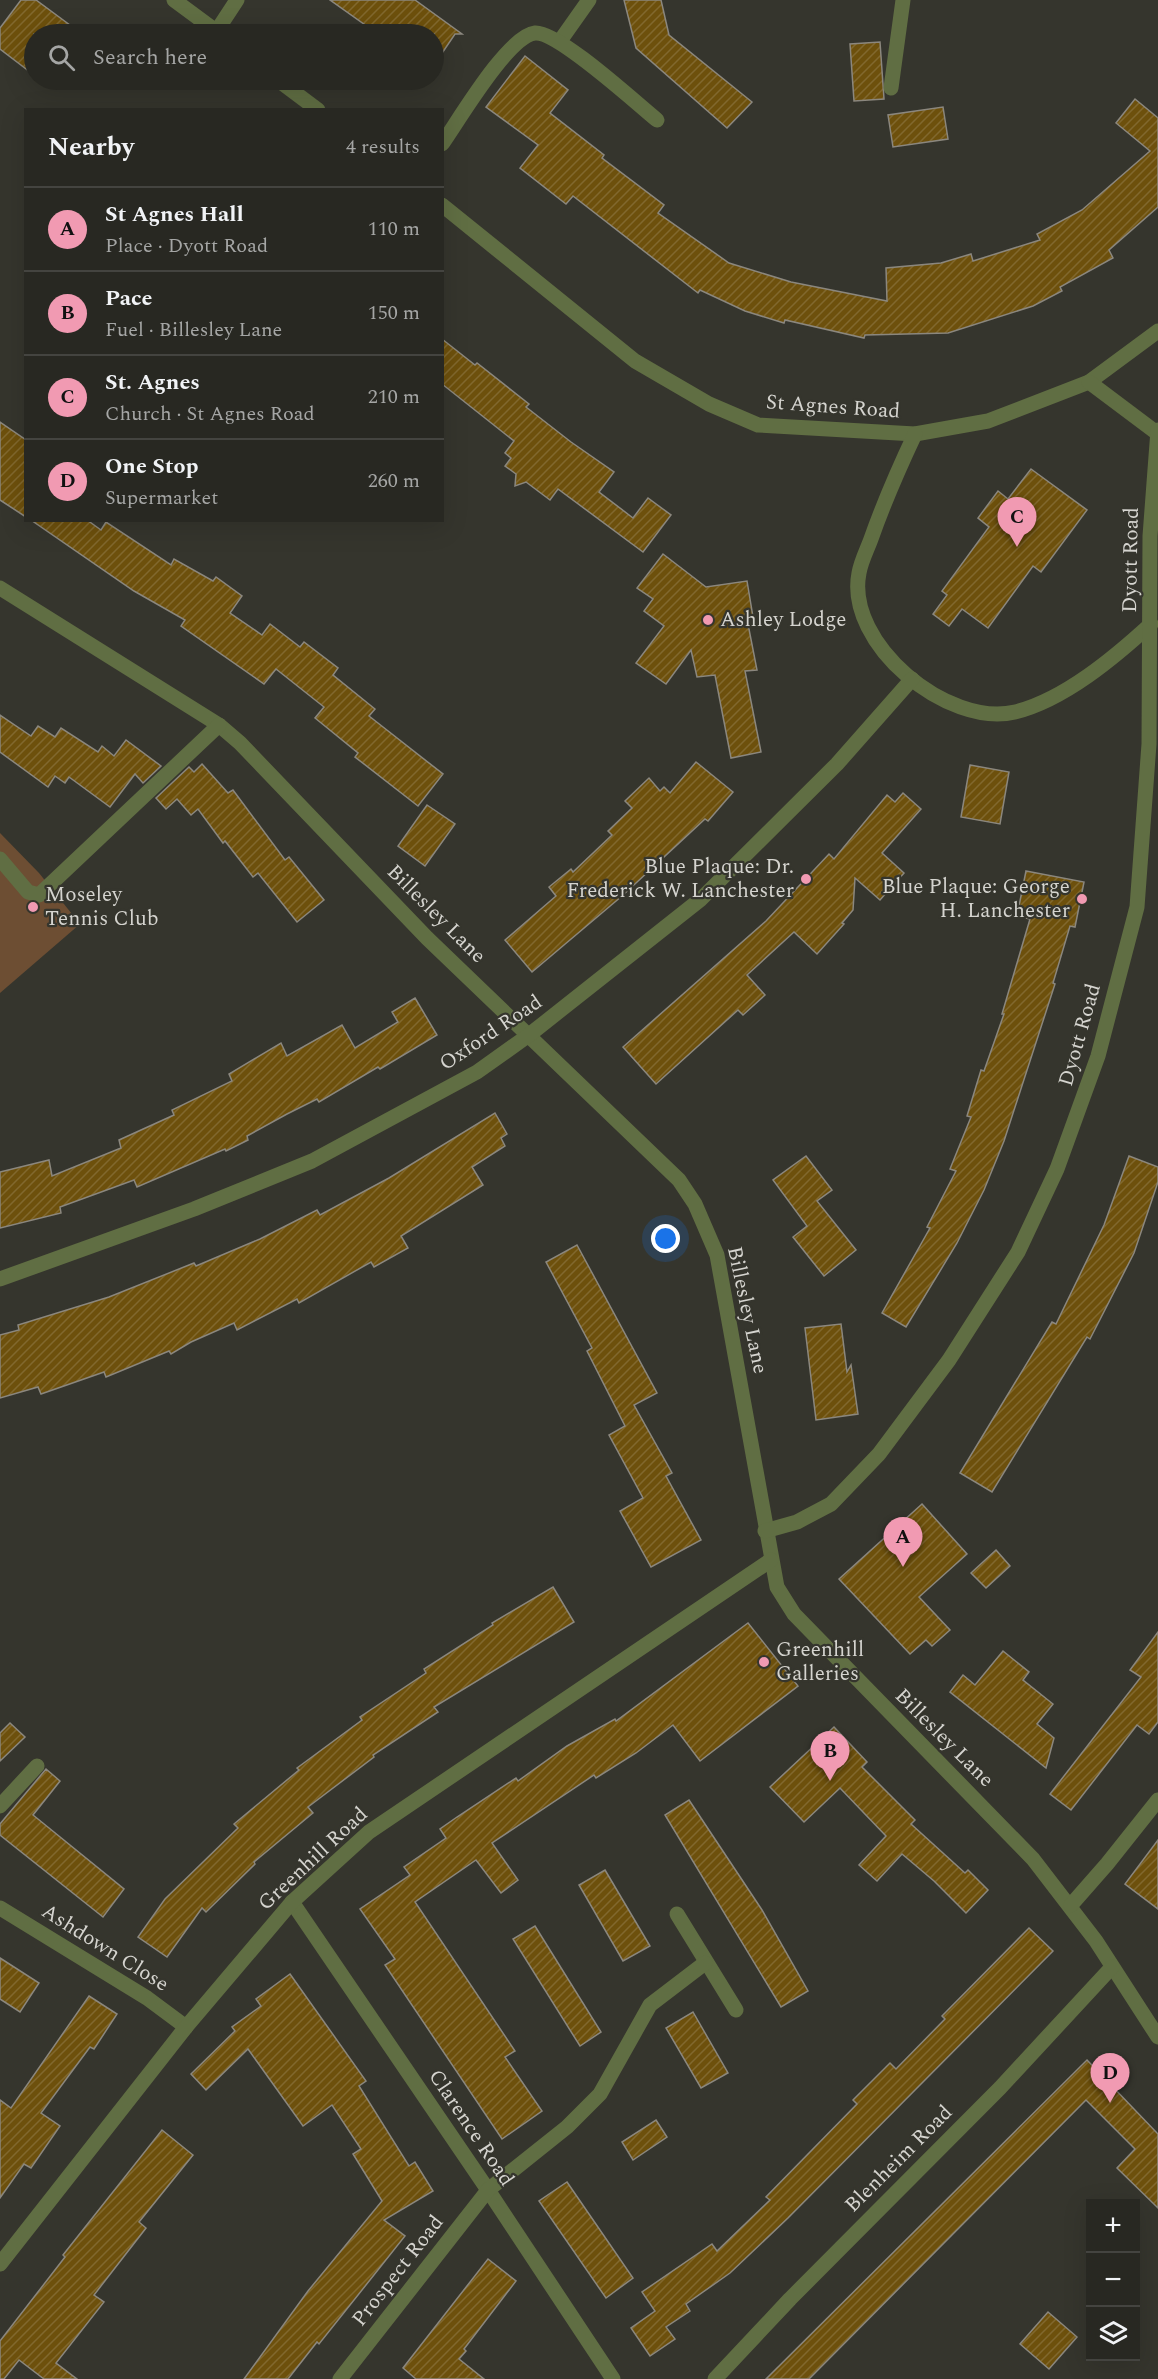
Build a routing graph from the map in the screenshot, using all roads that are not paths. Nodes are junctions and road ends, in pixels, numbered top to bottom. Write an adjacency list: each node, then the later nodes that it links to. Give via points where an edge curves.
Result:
1 (174, 0): 5 (street)
2 (237, 0): 6 (street)
3 (589, 0): 7 (street)
4 (903, 0): 8 (street)
5 (206, 24)
6 (223, 24)
7 (560, 40): 11 (street); 12 (street, via 537,33 520,39)
8 (891, 88)
9 (292, 90): 10 (street)
10 (315, 108)
11 (657, 120)
12 (444, 141)
13 (444, 207): 17 (street, St Agnes Road, via 635,361 709,404 759,425)
14 (1158, 331): 15 (street, St Agnes Road)
15 (1089, 382): 16 (street); 17 (street, St Agnes Road, via 988,421)
16 (1158, 432): 19 (street, Dyott Road, via 1150,536)
17 (915, 434): 20 (street, via 887,493 859,574 860,607 871,637)
18 (0, 588): 21 (street, Billesley Lane)
19 (1151, 624): 20 (street, via 1116,655 1062,691 1014,712 978,713 949,702); 25 (street, Dyott Road, via 1149,744 1137,907 1098,1056 1057,1169 1018,1252 949,1360 879,1454 831,1504 796,1522)
20 (912, 679): 23 (street, Oxford Road, via 837,764 701,899)
21 (219, 725): 22 (street, via 39,895 28,892); 23 (street, Billesley Lane, via 427,938)
22 (0, 859)
23 (529, 1035): 24 (street, Oxford Road, via 477,1072 312,1161 194,1209); 25 (street, Billesley Lane, via 657,1157 695,1204 717,1255 745,1398)
24 (0, 1279)
25 (765, 1531): 26 (street, Billesley Lane)
26 (771, 1560): 30 (street, Greenhill Road, via 369,1832); 31 (street, Billesley Lane, via 777,1587 794,1614 992,1815)
27 (37, 1766): 29 (street)
28 (1158, 1800): 31 (street)
29 (0, 1806)
30 (292, 1902): 37 (street, Greenhill Road); 39 (street, Clarence Road)
31 (1071, 1905): 35 (street, Billesley Lane)
32 (0, 1908): 37 (street, Ashdown Close)
33 (677, 1914): 34 (street)
34 (705, 1963): 36 (street); 39 (street, Prospect Road, via 650,2005 600,2094 567,2127)
35 (1112, 1967): 38 (street, Billesley Lane); 43 (street, Blenheim Road)
36 (736, 2010)
37 (186, 2026): 40 (street, Greenhill Road)
38 (1158, 2037)
39 (488, 2190): 41 (street, Prospect Road); 42 (street, Clarence Road)
40 (0, 2264)
41 (340, 2379)
42 (613, 2379)
43 (715, 2379)

